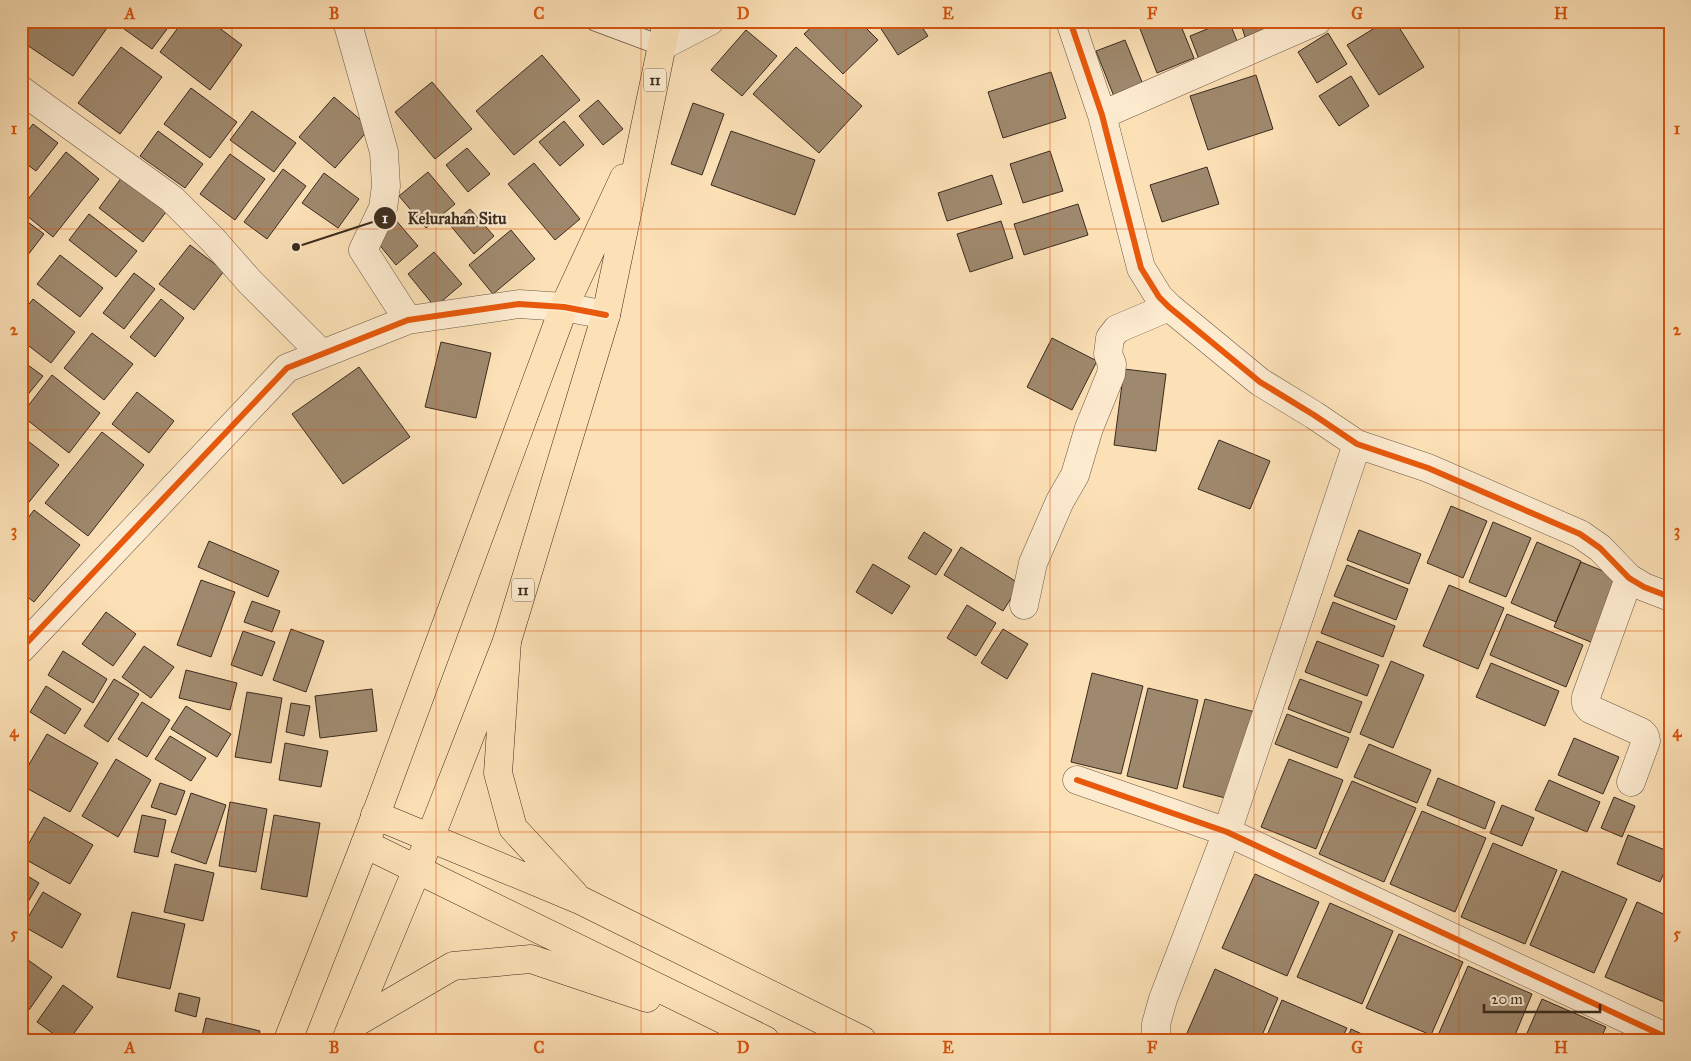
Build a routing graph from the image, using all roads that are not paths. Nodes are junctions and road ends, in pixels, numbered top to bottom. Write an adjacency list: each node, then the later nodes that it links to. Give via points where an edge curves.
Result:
1 (347, 21): 13 (street, via 384,152 386,186 383,208 363,250)
2 (595, 21): 6 (lane)
3 (710, 21): 6 (street)
4 (1070, 21): 8 (street)
5 (1317, 21): 8 (street)
6 (664, 34): 9 (highway, 11)
7 (21, 90): 14 (street, via 172,199)
8 (1102, 115): 11 (street, via 1141,268)
9 (642, 138): 10 (highway, 11); 12 (highway, 11)
10 (564, 306): 12 (street); 13 (street, via 519,304); 23 (highway, 11)
11 (1169, 307): 15 (street, via 1260,382); 18 (street, via 1117,329 1110,338 1111,374 1089,428 1075,475 1033,563)
12 (606, 315): 19 (highway, 11)
13 (408, 320): 14 (street)
14 (322, 354): 20 (street, via 287,368)
15 (1357, 444): 16 (street, via 1428,468 1580,534 1600,548); 24 (street)
16 (1629, 578): 17 (street); 22 (street, via 1586,704 1645,736)
17 (1670, 597)
18 (1024, 605)
19 (507, 641): 25 (highway, 11); 28 (highway, via 498,773 513,828)
20 (21, 650)
21 (1077, 780): 24 (street)
22 (1631, 782)
23 (375, 815): 25 (highway); 26 (highway, 11)
24 (1227, 832): 31 (street); 34 (street, via 1163,999 1156,1024)
25 (430, 838): 27 (highway, 11); 28 (highway)
26 (365, 844): 27 (highway); 32 (highway, 11)
27 (416, 869): 29 (highway, 11); 30 (highway)
28 (580, 900): 33 (highway)
29 (349, 1032): 30 (highway, via 453,966 531,959)
30 (761, 1038)
31 (1670, 1039)
32 (288, 1040)
33 (862, 1040)
34 (1156, 1040)

